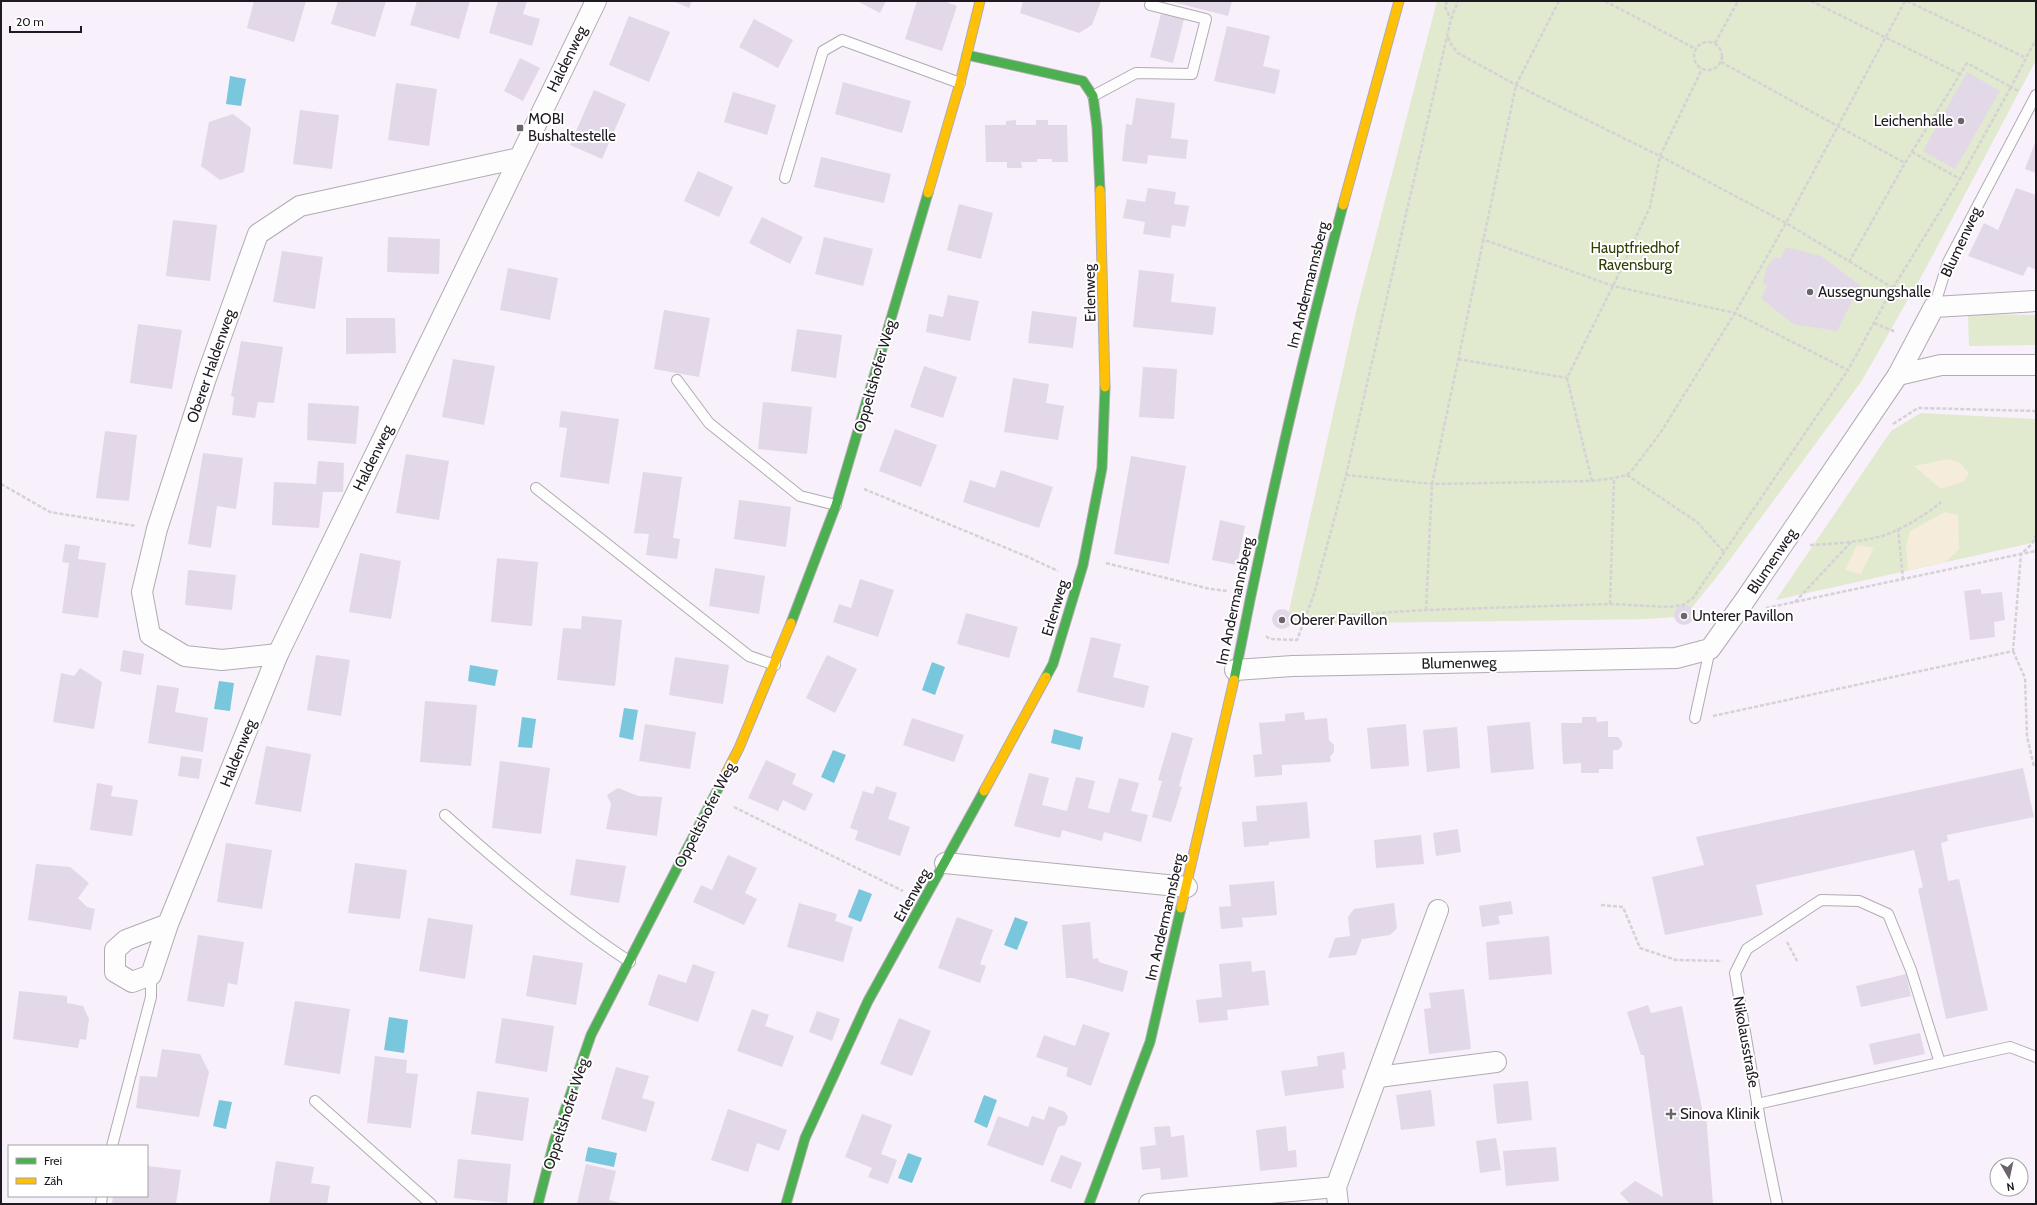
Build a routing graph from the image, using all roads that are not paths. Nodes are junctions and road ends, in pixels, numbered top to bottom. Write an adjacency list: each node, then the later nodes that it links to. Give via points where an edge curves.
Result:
1 (596, 1): 9 (street, Haldenweg)
2 (980, 1): 5 (street, Oppeltshofer Weg)
3 (1399, 1): 21 (street, Im Andermannsberg, via 1319,294)
4 (1150, 5): 8 (lane, via 1206,19 1192,74 1136,73)
5 (967, 55): 6 (street, Oppeltshofer Weg); 8 (street, via 1083,81)
6 (960, 83): 10 (lane, via 842,40 823,51); 17 (street, Oppeltshofer Weg)
7 (2036, 95): 12 (lane, Blumenweg, via 1948,262)
8 (1093, 96): 24 (street, Erlenweg, via 1098,150 1105,384 1102,468 1084,558 1053,664)
9 (518, 158): 19 (street, Haldenweg); 19 (street, Oberer Haldenweg, via 300,206 258,234 206,378 157,529 142,592 150,635 185,656 222,660)
10 (785, 178)
11 (2036, 301): 12 (street)
12 (1934, 307): 14 (street, Blumenweg)
13 (2036, 365): 14 (street, via 1941,365)
14 (1898, 375): 18 (street, Blumenweg)
15 (677, 380): 17 (lane, via 709,422 800,496)
16 (536, 488): 20 (lane, via 749,656)
17 (836, 505): 20 (street, Oppeltshofer Weg)
18 (1710, 649): 21 (street, Blumenweg, via 1676,658 1301,666); 22 (lane)
19 (278, 654): 27 (street, Haldenweg)
20 (775, 665): 28 (street, Oppeltshofer Weg, via 739,748)
21 (1235, 670): 25 (street, Im Andermannsberg)
22 (1695, 718)
23 (445, 815): 28 (lane, via 592,936)
24 (946, 863): 25 (street); 40 (street, Erlenweg, via 868,1001 805,1138)
25 (1187, 887): 41 (street, Im Andermannsberg, via 1150,1042)
26 (1438, 910): 33 (street)
27 (168, 924): 29 (street, Haldenweg); 29 (street, via 126,940 115,950 115,972 132,982)
28 (630, 962): 39 (street, Oppeltshofer Weg, via 591,1035 554,1142)
29 (151, 975): 36 (lane, via 151,998)
30 (2036, 1057): 32 (lane, via 2010,1047)
31 (1496, 1062): 33 (street)
32 (1940, 1062): 35 (lane); 35 (lane, Nikolausstraße, via 1911,970 1888,914 1859,901 1821,900 1747,949 1735,973)
33 (1378, 1077): 37 (street)
34 (315, 1101): 38 (lane)
35 (1757, 1104): 43 (lane, Nikolausstraße)
36 (112, 1145)
37 (1337, 1196): 42 (street)
38 (431, 1204)
39 (538, 1204)
40 (786, 1204)
41 (1089, 1204)
42 (1149, 1204)
43 (1777, 1204)

